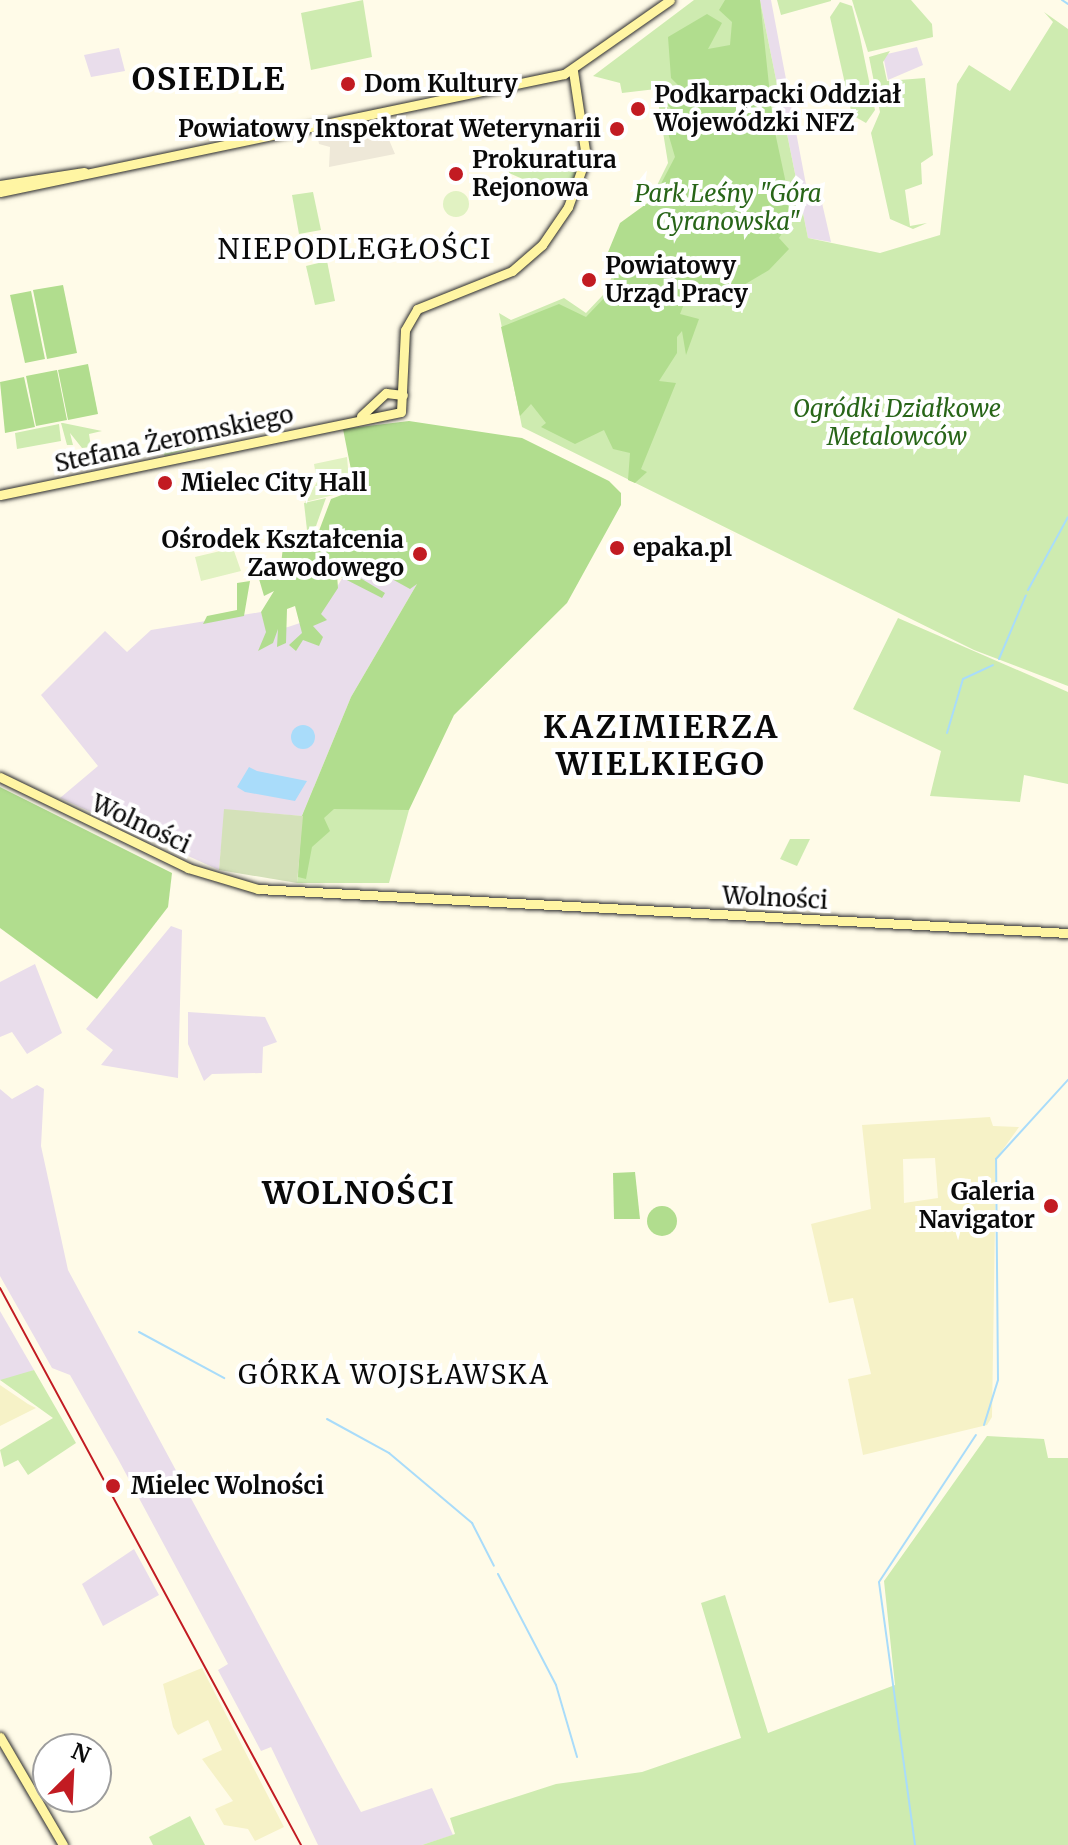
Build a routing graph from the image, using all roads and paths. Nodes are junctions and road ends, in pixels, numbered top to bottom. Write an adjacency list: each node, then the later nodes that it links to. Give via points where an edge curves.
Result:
1 (670, 0): 2 (street)
2 (573, 71): 3 (street); 6 (street, via 586,157 561,219 512,271 417,309 405,330 406,359)
3 (84, 172): 4 (street); 5 (street)
4 (0, 185)
5 (0, 192)
6 (398, 392): 7 (street, Stefana Żeromskiego); 8 (street, via 401,412)
7 (377, 405): 8 (street); 9 (street, Stefana Żeromskiego)
8 (385, 414): 9 (street, Stefana Żeromskiego)
9 (355, 420): 10 (street, Stefana Żeromskiego)
10 (0, 495)
11 (0, 777): 12 (street, Wolności, via 218,879 367,897)
12 (1068, 933)
13 (0, 1737): 14 (street)
14 (63, 1845)

